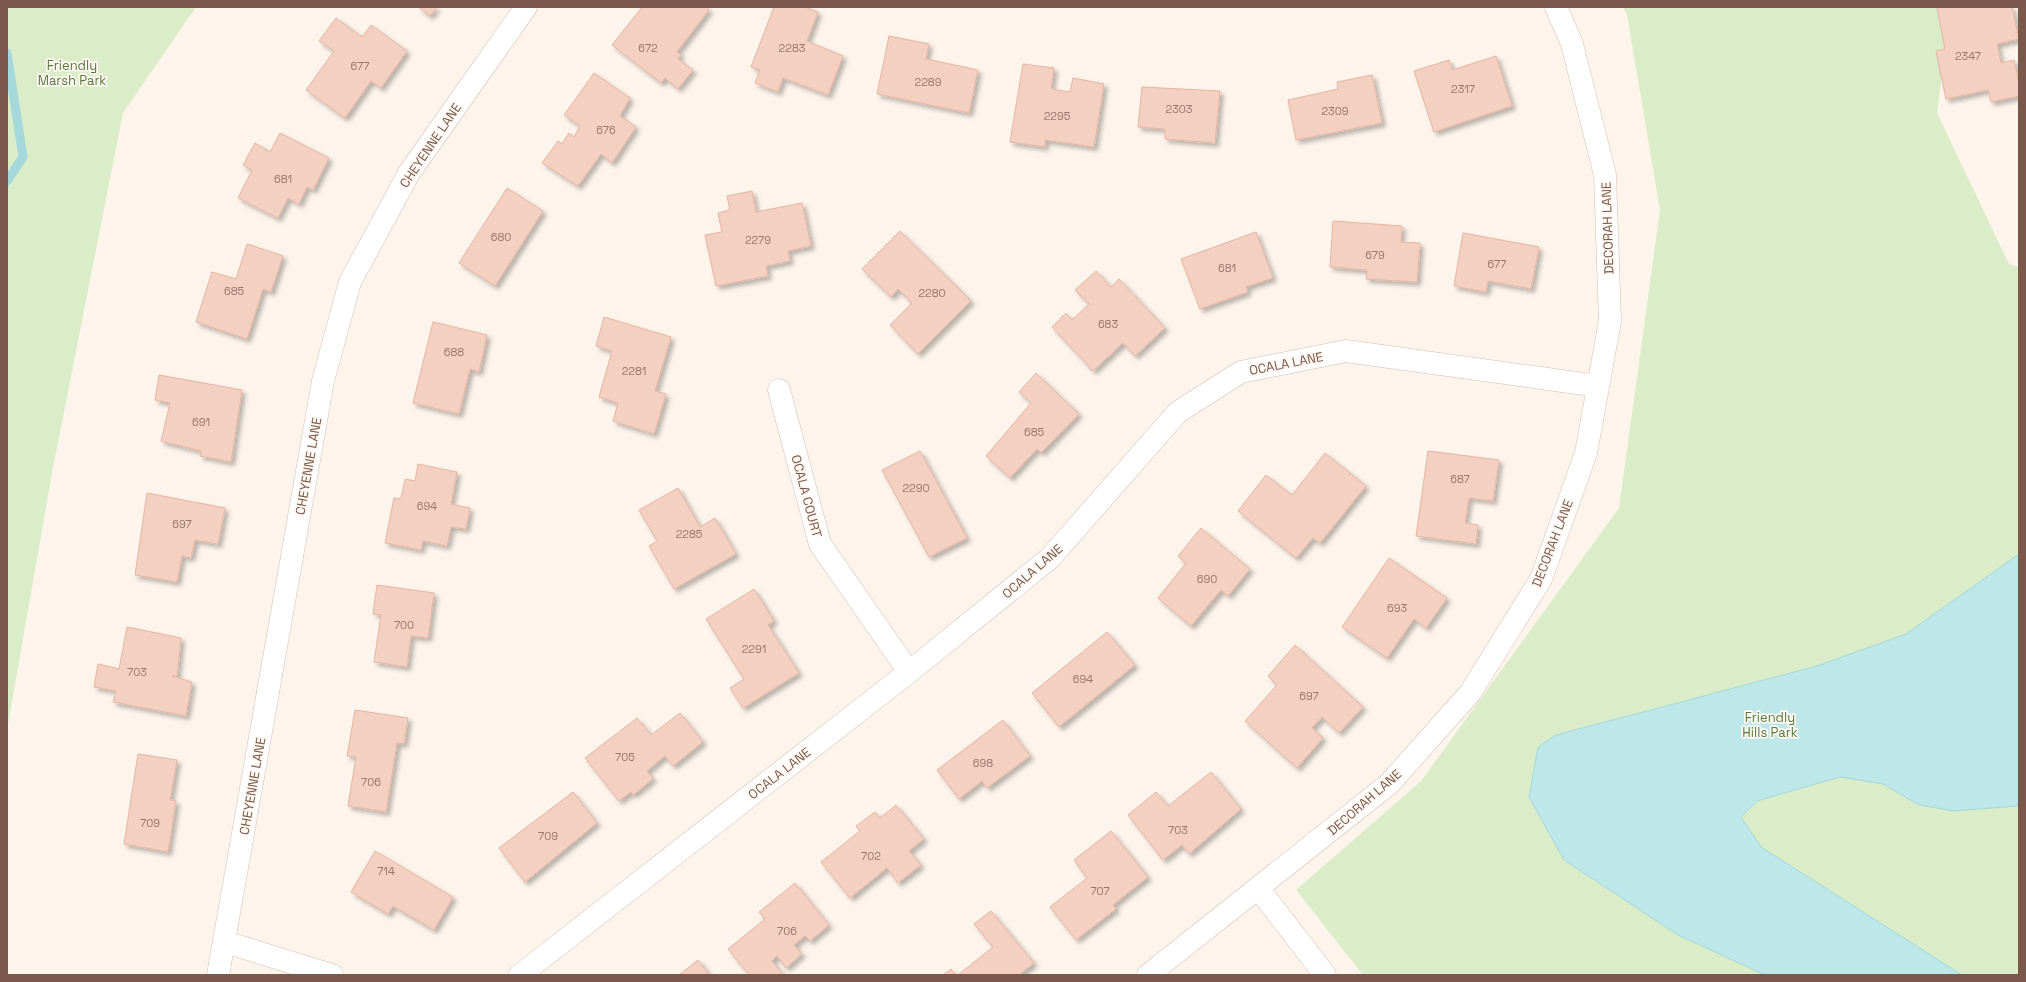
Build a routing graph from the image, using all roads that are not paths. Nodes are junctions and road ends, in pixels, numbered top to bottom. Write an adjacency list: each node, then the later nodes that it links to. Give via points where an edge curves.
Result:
1 (526, 7): 7 (street, CHEYENNE LANE, via 408,173 350,282 323,382)
2 (1556, 7): 3 (street, DECORAH LANE, via 1572,44 1605,175 1610,321)
3 (1598, 386): 5 (street, OCALA LANE, via 1346,351 1241,372 1178,412 1050,558); 6 (street, DECORAH LANE, via 1586,453 1541,579 1470,693 1389,784)
4 (779, 390): 5 (street, OCALA COURT, via 820,544)
5 (909, 672): 10 (street, OCALA LANE)
6 (1259, 889): 11 (street, DECORAH LANE); 12 (street)
7 (225, 942): 8 (street, CHEYENNE LANE); 9 (street)
8 (218, 975)
9 (332, 975)
10 (520, 975)
11 (1148, 975)
12 (1325, 975)

